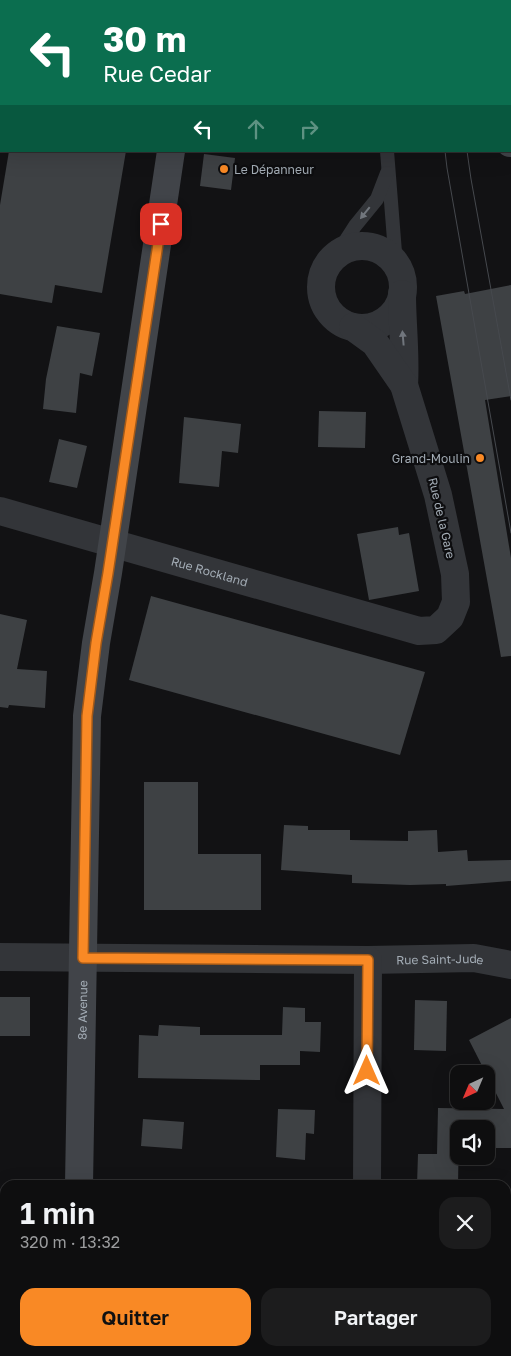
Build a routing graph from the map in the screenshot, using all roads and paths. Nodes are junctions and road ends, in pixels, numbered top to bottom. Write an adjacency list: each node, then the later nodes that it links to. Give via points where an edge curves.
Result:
1 (171, 152): 10 (street, 8e Avenue)
2 (387, 152): 3 (lane)
3 (388, 170): 4 (lane, one-way to 4, via 377,199); 5 (lane)
4 (337, 254): 5 (street, via 348,248 374,248); 7 (street, via 322,276 323,301 340,322)
5 (396, 265): 6 (street, via 402,277)
6 (402, 292): 7 (street, via 391,316 380,324 367,328); 8 (street, Rue de la Gare, one-way to 6)
7 (353, 327): 8 (street, Rue de la Gare, via 375,343)
8 (404, 385): 11 (street, Rue de la Gare, via 438,495 455,574 456,602 450,617 436,630)
9 (0, 511): 10 (street, Rue Rockland)
10 (113, 543): 11 (street, Rue Rockland); 13 (street, 8e Avenue, via 87,716)
11 (419, 631)
12 (0, 957): 13 (street, Rue Saint-Jude)
13 (83, 958): 14 (street, Rue Saint-Jude); 16 (street, 8e Avenue)
14 (368, 960): 15 (street, Rue Saint-Jude, via 474,958); 17 (street)
15 (511, 965)
16 (79, 1180)
17 (367, 1180)

